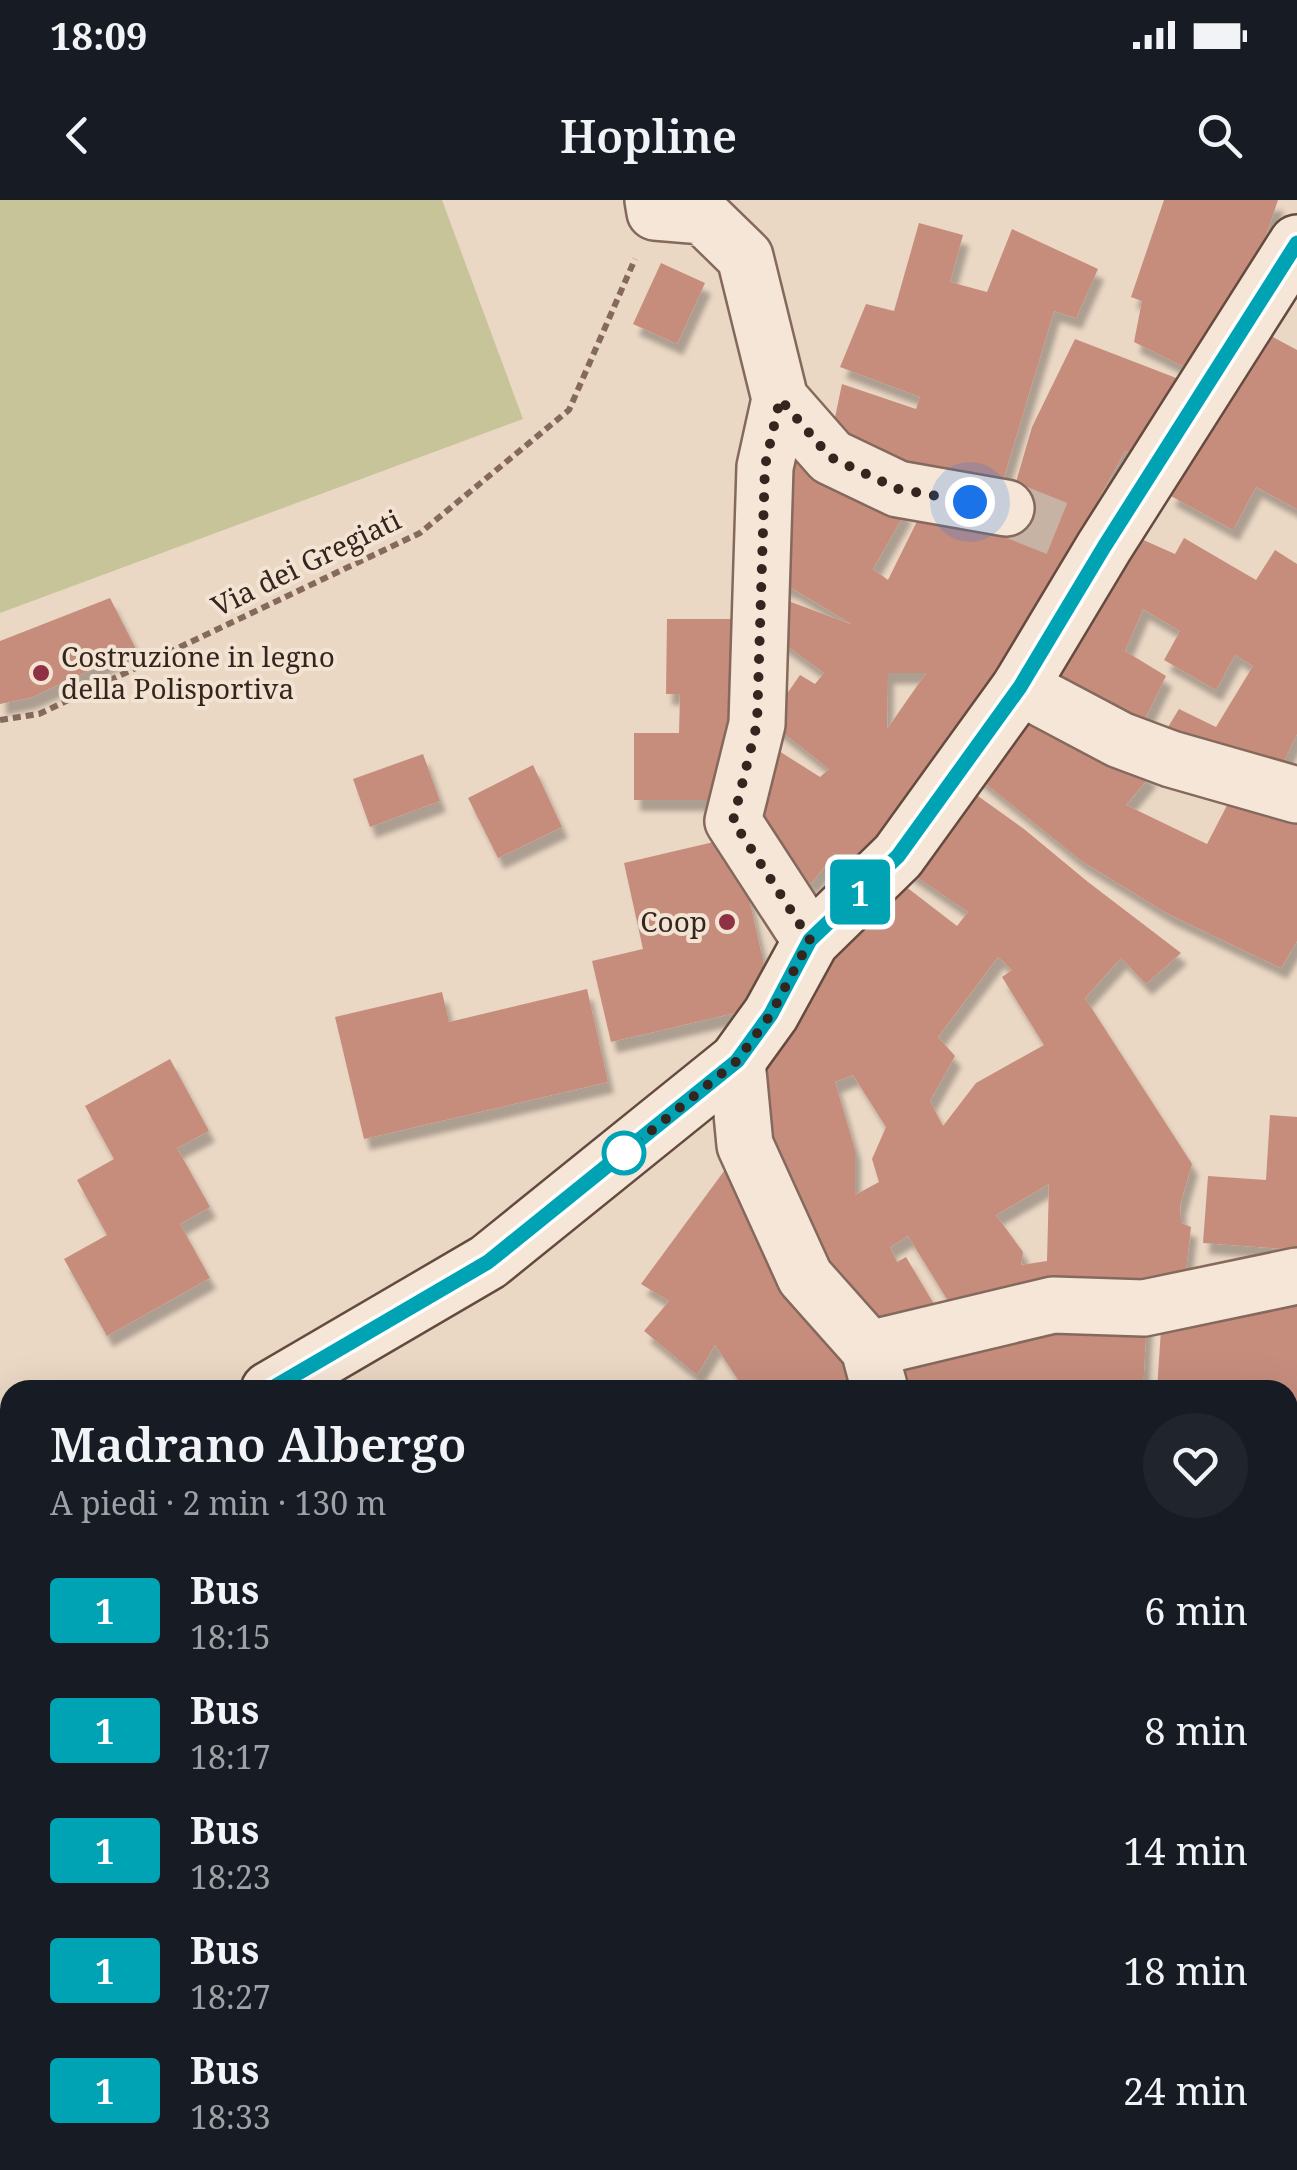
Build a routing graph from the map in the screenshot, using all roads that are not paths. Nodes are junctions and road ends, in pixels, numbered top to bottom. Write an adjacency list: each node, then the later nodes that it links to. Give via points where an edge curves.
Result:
1 (654, 206): 3 (street, via 703,216 746,258)
2 (1297, 243): 5 (street, via 1091,542)
3 (780, 399): 4 (street, via 830,457 898,489); 7 (street, via 765,466 757,724 733,821)
4 (1006, 508)
5 (1020, 687): 6 (street, via 1120,740); 7 (street, via 898,856)
6 (1297, 795)
7 (810, 940): 8 (street)
8 (737, 1061): 10 (street, via 744,1144 806,1277); 11 (street, via 488,1262)
9 (1297, 1276): 10 (street, via 1144,1308 1053,1305)
10 (874, 1370)
11 (286, 1380)

